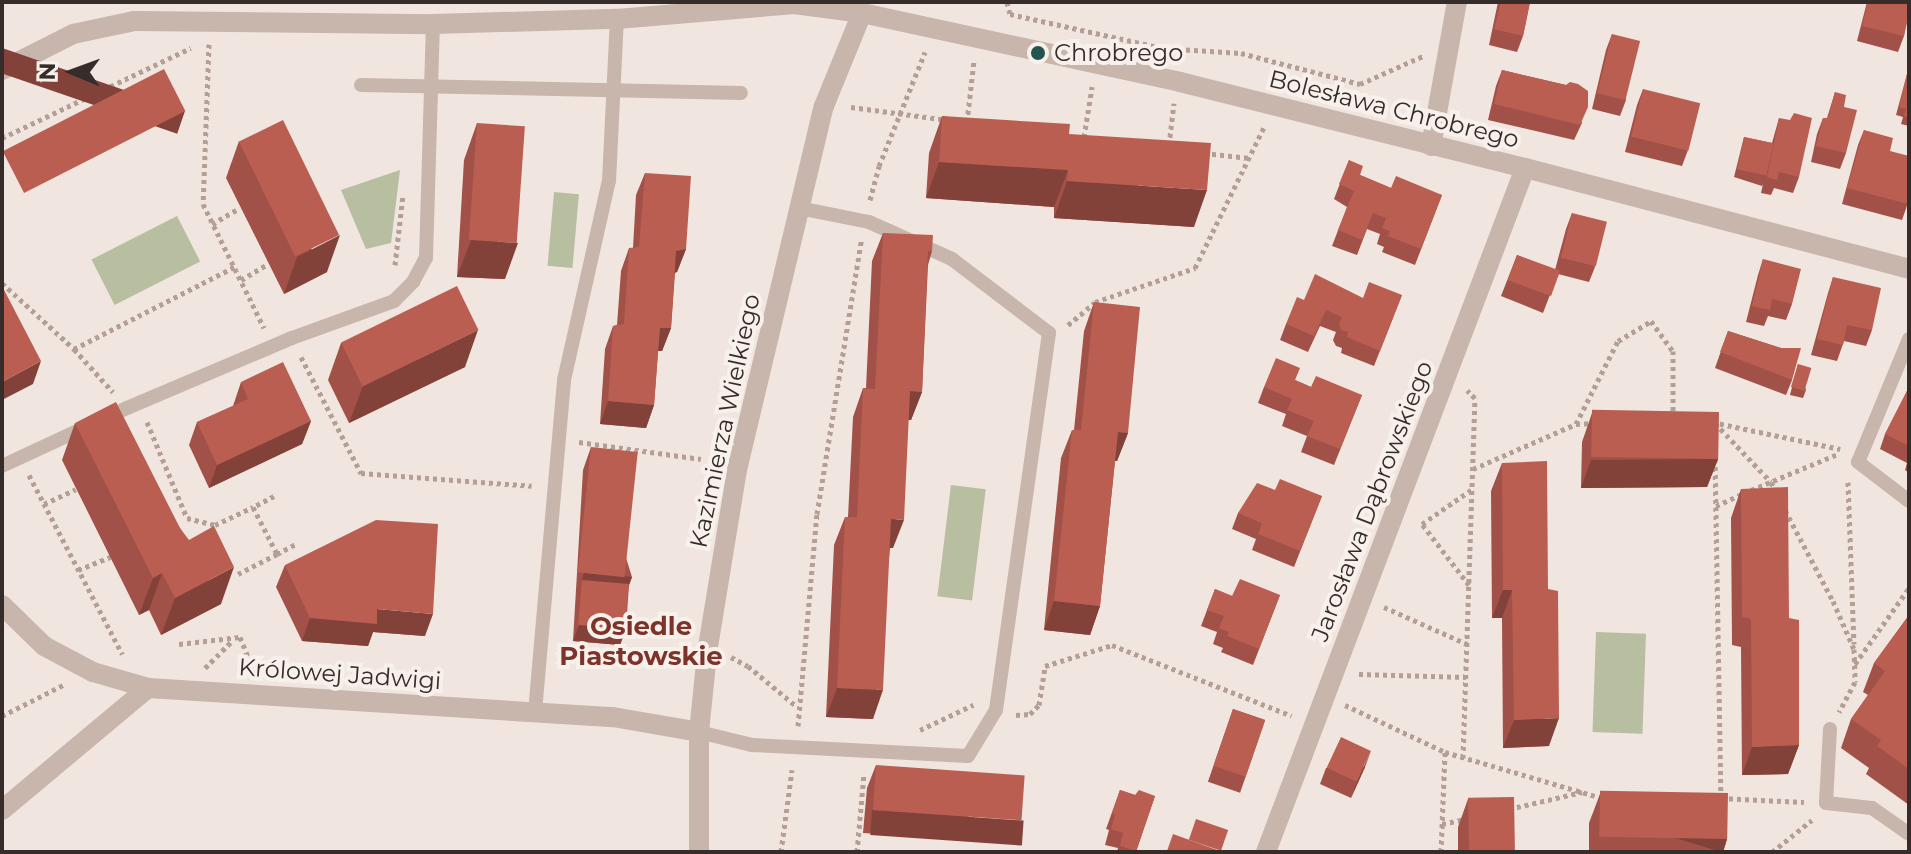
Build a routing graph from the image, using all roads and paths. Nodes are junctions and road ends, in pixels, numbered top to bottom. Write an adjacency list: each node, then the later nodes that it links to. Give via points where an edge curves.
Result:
1 (124, 2): 6 (street)
2 (1007, 2): 9 (path, via 1010,14 1162,48 1241,53 1360,84)
3 (1457, 2): 32 (street)
4 (862, 13): 5 (street, via 794,4); 8 (street, Bolesława Chrobrego); 40 (street, Kazimierza Wielkiego, via 824,106)
5 (617, 19): 7 (street); 16 (lane)
6 (134, 21): 7 (street); 11 (street, via 73,34)
7 (433, 24): 14 (lane)
8 (977, 38): 10 (street, Bolesława Chrobrego); 22 (path)
9 (1428, 54)
10 (1098, 65): 12 (street, Bolesława Chrobrego); 28 (path)
11 (2, 70)
12 (1180, 82): 32 (street, Bolesława Chrobrego); 33 (path)
13 (361, 85): 14 (lane)
14 (431, 86): 16 (lane); 50 (lane, via 426,258 413,282 394,301)
15 (103, 89): 18 (path); 21 (path); 42 (path, via 209,39 203,204)
16 (613, 91): 17 (lane); 62 (lane, via 609,181 564,380)
17 (741, 93)
18 (109, 101)
19 (847, 107): 20 (path)
20 (901, 114): 22 (path); 41 (path)
21 (46, 117): 25 (path); 29 (path)
22 (967, 123): 24 (path); 26 (path)
23 (1266, 123): 36 (path)
24 (982, 124)
25 (50, 129)
26 (965, 131)
27 (1070, 136): 28 (path)
28 (1084, 137): 30 (path)
29 (2, 138)
30 (1093, 139)
31 (1153, 146): 33 (path)
32 (1431, 146): 37 (street, Bolesława Chrobrego)
33 (1169, 148): 34 (path)
34 (1182, 150)
35 (1196, 152): 36 (path)
36 (1250, 158): 49 (path, via 1195,268 1095,302 1066,327)
37 (1525, 168): 45 (street, Bolesława Chrobrego); 54 (street, Jarosława Dąbrowskiego)
38 (404, 180): 46 (path)
39 (240, 208): 42 (path)
40 (799, 208): 41 (lane); 109 (street, Kazimierza Wielkiego, via 737,470)
41 (864, 221): 49 (lane, via 952,259); 102 (path, via 817,514)
42 (212, 224): 44 (path)
43 (268, 264): 47 (path)
44 (234, 267): 47 (path); 53 (path)
45 (1909, 269)
46 (394, 275)
47 (241, 280): 52 (path)
48 (2, 283): 53 (path)
49 (1049, 333): 101 (lane)
50 (292, 338): 52 (lane); 70 (path, via 361,473)
51 (1909, 339): 64 (lane)
52 (272, 347): 55 (lane)
53 (74, 349): 55 (path)
54 (1447, 373): 68 (path, via 1475,398); 85 (street, Jarosława Dąbrowskiego)
55 (133, 405): 65 (lane); 77 (path, via 187,518 215,525)
56 (1660, 422): 60 (path, via 1674,421 1673,351 1651,321 1618,341)
57 (1701, 422): 58 (path)
58 (1715, 422): 61 (path); 64 (path); 69 (path)
59 (1604, 423): 60 (path)
60 (1576, 424): 68 (path)
61 (1715, 436)
62 (559, 439): 66 (path); 104 (lane)
63 (1715, 450): 76 (path)
64 (1854, 454): 69 (path); 74 (lane); 91 (path)
65 (20, 458): 67 (lane); 75 (path)
66 (701, 459)
67 (2, 466)
68 (1473, 469): 72 (path)
69 (1771, 482): 76 (path); 91 (path)
70 (533, 486)
71 (76, 489): 75 (path)
72 (1472, 489): 83 (path); 83 (path, via 1422,524)
73 (274, 496): 77 (path)
74 (1909, 501)
75 (44, 505): 81 (path)
76 (1716, 506): 118 (path)
77 (253, 507): 79 (path)
78 (296, 544): 79 (path)
79 (277, 554): 82 (path)
80 (110, 557): 81 (path)
81 (77, 570): 87 (path)
82 (238, 574)
83 (1469, 585): 90 (path)
84 (1909, 588): 93 (path)
85 (1363, 597): 90 (path); 94 (street, Jarosława Dąbrowskiego)
86 (2, 605): 99 (street, Królowej Jadwigi, via 44,646 93,672)
87 (107, 628)
88 (233, 640): 89 (path); 95 (path); 97 (path, via 240,637)
89 (179, 644)
90 (1467, 644): 96 (path)
91 (1854, 649): 93 (path)
92 (727, 655): 102 (path)
93 (1855, 665): 107 (path, via 1855,682)
94 (1335, 673): 96 (path); 100 (street, Jarosława Dąbrowskiego)
95 (198, 674)
96 (1466, 677): 115 (path)
97 (258, 679)
98 (73, 680): 103 (path)
99 (148, 688): 104 (street, Królowej Jadwigi); 121 (street)
100 (1326, 696): 106 (street, Jarosława Dąbrowskiego); 113 (path)
101 (998, 700): 105 (lane); 111 (path, via 979,702)
102 (797, 707): 108 (path)
103 (3, 712)
104 (535, 712): 109 (street, Królowej Jadwigi, via 613,717)
105 (993, 717): 106 (path, via 1030,714 1039,705 1045,666 1112,645); 112 (lane, via 968,756)
106 (1315, 726): 130 (street, Jarosława Dąbrowskiego)
107 (1830, 729): 120 (lane)
108 (798, 730): 110 (path); 114 (path)
109 (699, 732): 114 (lane); 127 (street, Kazimierza Wielkiego)
110 (812, 732)
111 (906, 736)
112 (866, 751): 114 (lane); 129 (path)
113 (1445, 752): 115 (path); 125 (path)
114 (795, 753): 128 (path)
115 (1463, 758): 116 (path)
116 (1582, 792): 119 (path); 122 (path)
117 (1707, 798): 118 (path)
118 (1721, 798): 120 (path); 123 (path)
119 (1606, 799)
120 (1829, 804): 126 (lane, via 1872,808); 132 (path)
121 (2, 810)
122 (1504, 810)
123 (1721, 812)
124 (1473, 817): 125 (path)
125 (1442, 824): 131 (path)
126 (1909, 834)
127 (699, 852)
128 (781, 852)
129 (857, 852)
130 (1266, 852)
131 (1441, 852)
132 (1772, 852)

